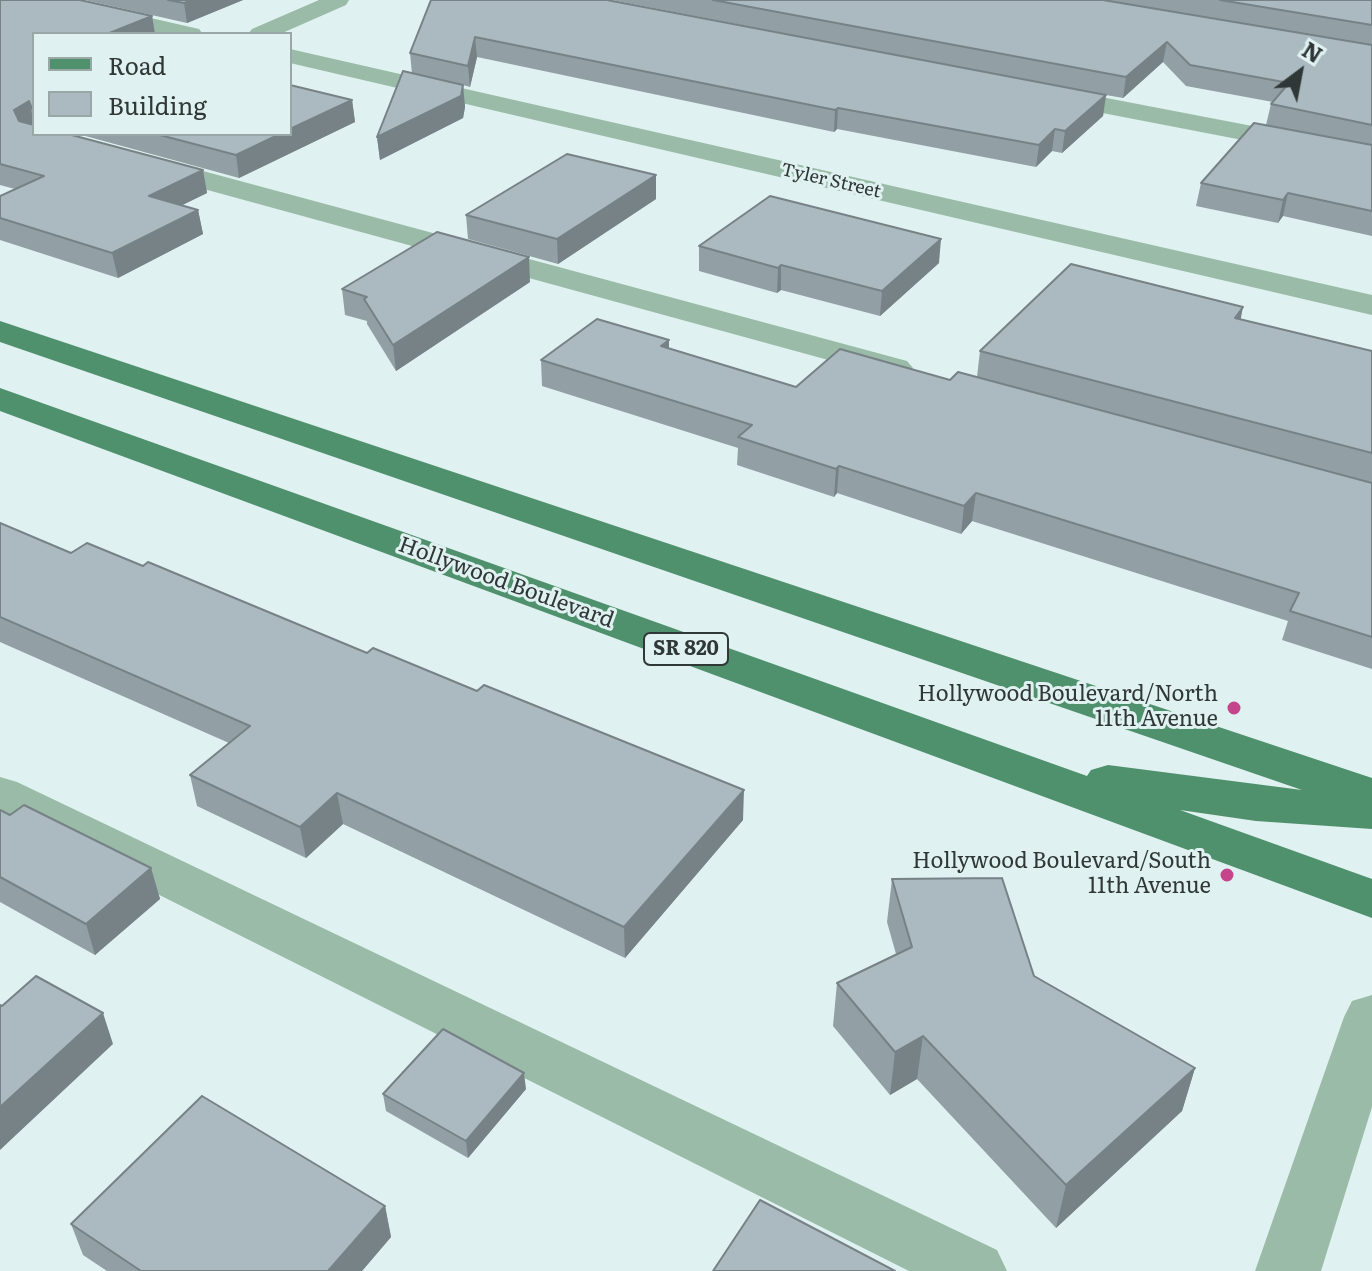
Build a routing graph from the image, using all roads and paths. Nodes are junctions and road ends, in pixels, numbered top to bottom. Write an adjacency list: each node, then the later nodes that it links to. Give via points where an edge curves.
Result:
1 (41, 0): 3 (street)
2 (338, 0): 4 (street)
3 (182, 32)
4 (265, 32)
5 (292, 56): 9 (street, Tyler Street)
6 (1013, 88): 8 (street)
7 (38, 136): 11 (street)
8 (1372, 157)
9 (1372, 305)
10 (0, 331): 15 (main road)
11 (926, 376)
12 (0, 399): 13 (main road, Hollywood Boulevard / SR 820)
13 (968, 752): 16 (main road, via 1125,785 1256,804); 17 (main road, Hollywood Boulevard / SR 820)
14 (0, 794): 19 (street)
15 (1372, 796)
16 (1372, 812)
17 (1372, 899)
18 (1372, 1017): 20 (street)
19 (974, 1271)
20 (1288, 1271)

